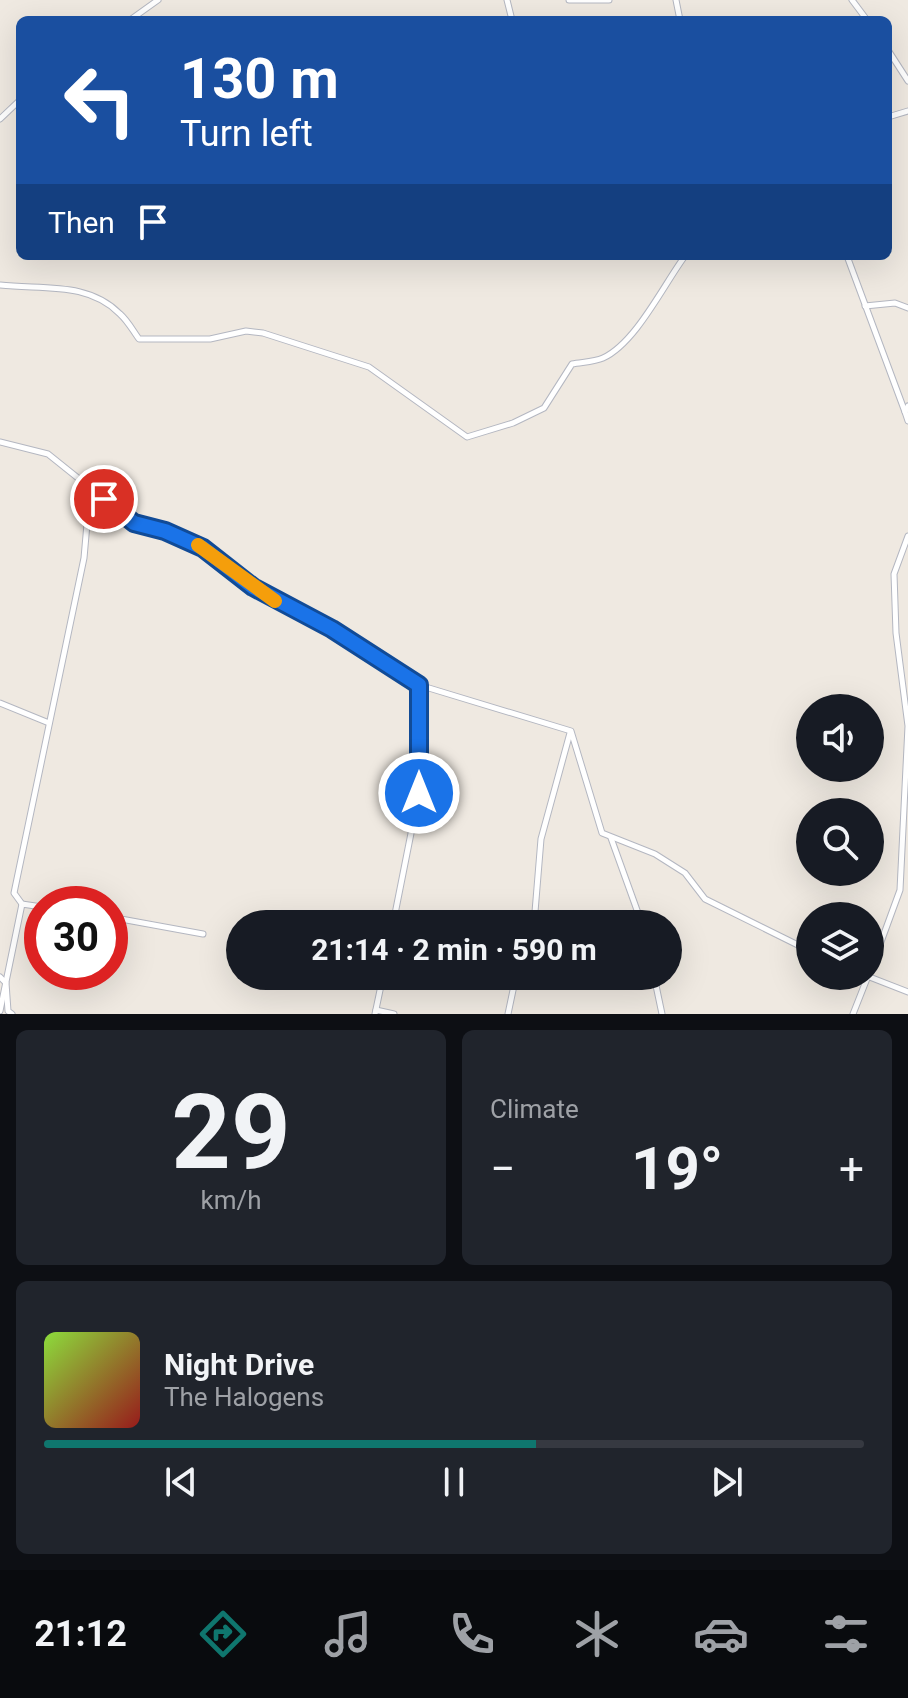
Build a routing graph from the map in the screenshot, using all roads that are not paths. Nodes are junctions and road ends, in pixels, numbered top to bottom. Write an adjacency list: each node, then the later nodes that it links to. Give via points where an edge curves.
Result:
1 (158, 0): 4 (street)
2 (569, 0): 3 (street)
3 (609, 0)
4 (136, 16)
5 (892, 56): 6 (street)
6 (908, 81)
7 (16, 104): 8 (street)
8 (0, 119)
9 (682, 260): 11 (street, via 628,335 604,358 572,364 544,408 467,437 360,363 246,331 210,339 139,339 124,317 101,299 67,287)
10 (848, 260): 12 (street)
11 (0, 285)
12 (865, 306): 13 (street, via 895,303); 14 (street)
13 (908, 308)
14 (906, 409): 15 (street)
15 (908, 421)
16 (0, 442): 17 (street, via 48,454)
17 (104, 499): 19 (street, via 134,523 203,548 253,587); 21 (street, via 87,524)
18 (908, 536): 30 (street, via 894,574 908,726 900,890)
19 (419, 685): 22 (street); 25 (street, via 419,793)
20 (0, 703): 21 (street)
21 (49, 723): 24 (street, via 14,893)
22 (571, 731): 23 (street, via 602,833); 26 (street, via 541,839)
23 (611, 837): 27 (street); 31 (street, via 655,854 685,873 705,899)
24 (22, 904): 34 (street)
25 (396, 910)
26 (535, 910)
27 (637, 910)
28 (128, 920): 29 (street)
29 (203, 934)
30 (884, 934)
31 (796, 944)
32 (0, 977): 34 (street)
33 (884, 982): 39 (street)
34 (6, 983): 40 (street); 42 (street)
35 (380, 990): 41 (street)
36 (513, 990): 44 (street)
37 (657, 990): 45 (street)
38 (863, 990): 46 (street)
39 (908, 992)
40 (0, 1011)
41 (376, 1012): 43 (street)
42 (12, 1014)
43 (394, 1014)
44 (508, 1014)
45 (662, 1014)
46 (853, 1014)

